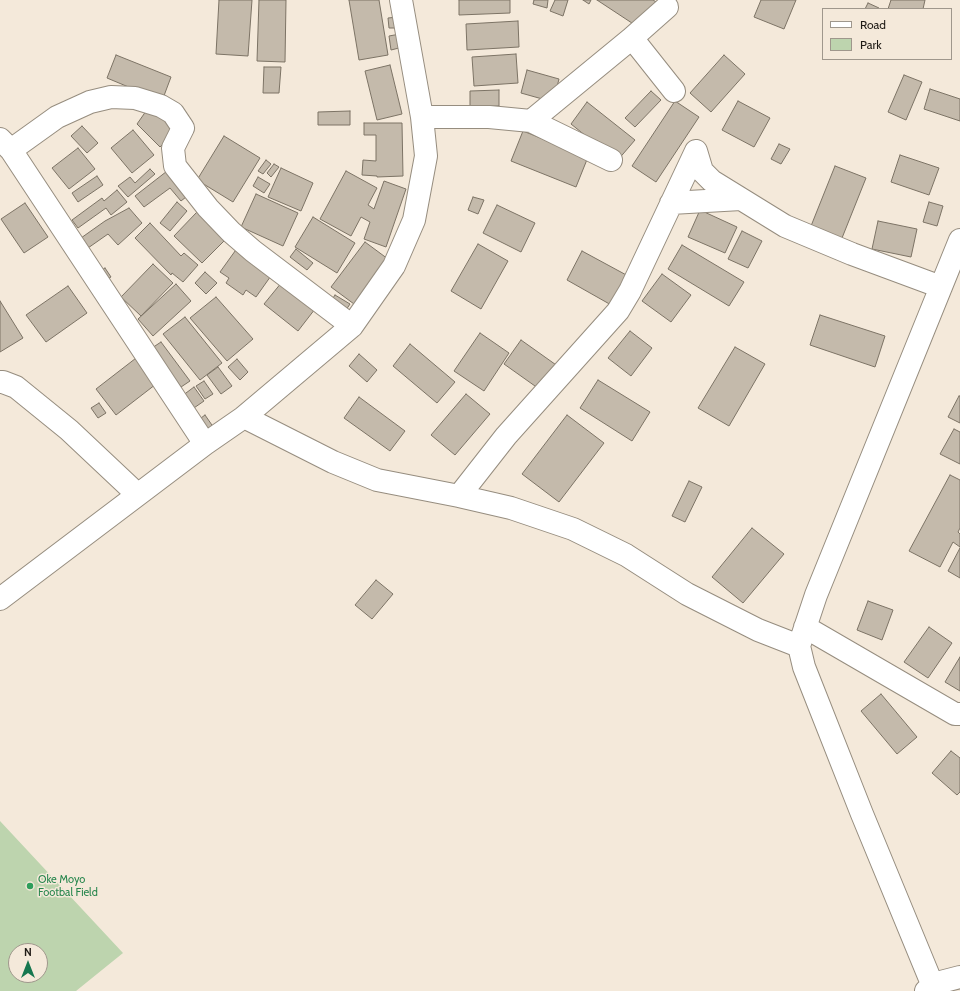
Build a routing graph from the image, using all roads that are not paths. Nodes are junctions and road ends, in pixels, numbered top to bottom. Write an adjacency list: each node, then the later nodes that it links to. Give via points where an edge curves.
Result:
1 (401, 0): 5 (street)
2 (667, 7): 3 (street)
3 (632, 38): 4 (street); 6 (street)
4 (674, 91)
5 (422, 116): 6 (street, via 489,117); 13 (street, via 426,156 414,220 394,266)
6 (532, 122): 8 (street)
7 (6, 145): 13 (street, via 57,116 90,102 111,97 135,98 161,106 173,113 183,128 172,148 175,166 208,208 253,251); 16 (street)
8 (611, 160)
9 (741, 199): 10 (street); 10 (street, via 712,181 702,171 696,151); 12 (street, via 785,226)
10 (671, 203): 18 (street, via 630,291 618,310 506,436)
11 (960, 240): 12 (street)
12 (941, 287): 20 (street, via 816,594)
13 (352, 326): 15 (street)
14 (0, 382): 17 (street, via 16,387 69,430)
15 (244, 417): 16 (street); 18 (street, via 333,462 376,480)
16 (204, 444): 17 (street)
17 (137, 494): 19 (street)
18 (459, 496): 20 (street, via 511,508 573,529 626,555 687,594 758,630)
19 (0, 599)
20 (802, 637): 21 (street, via 955,714); 23 (street, via 804,667)
21 (960, 714)
22 (960, 977): 23 (street)
23 (931, 989)

